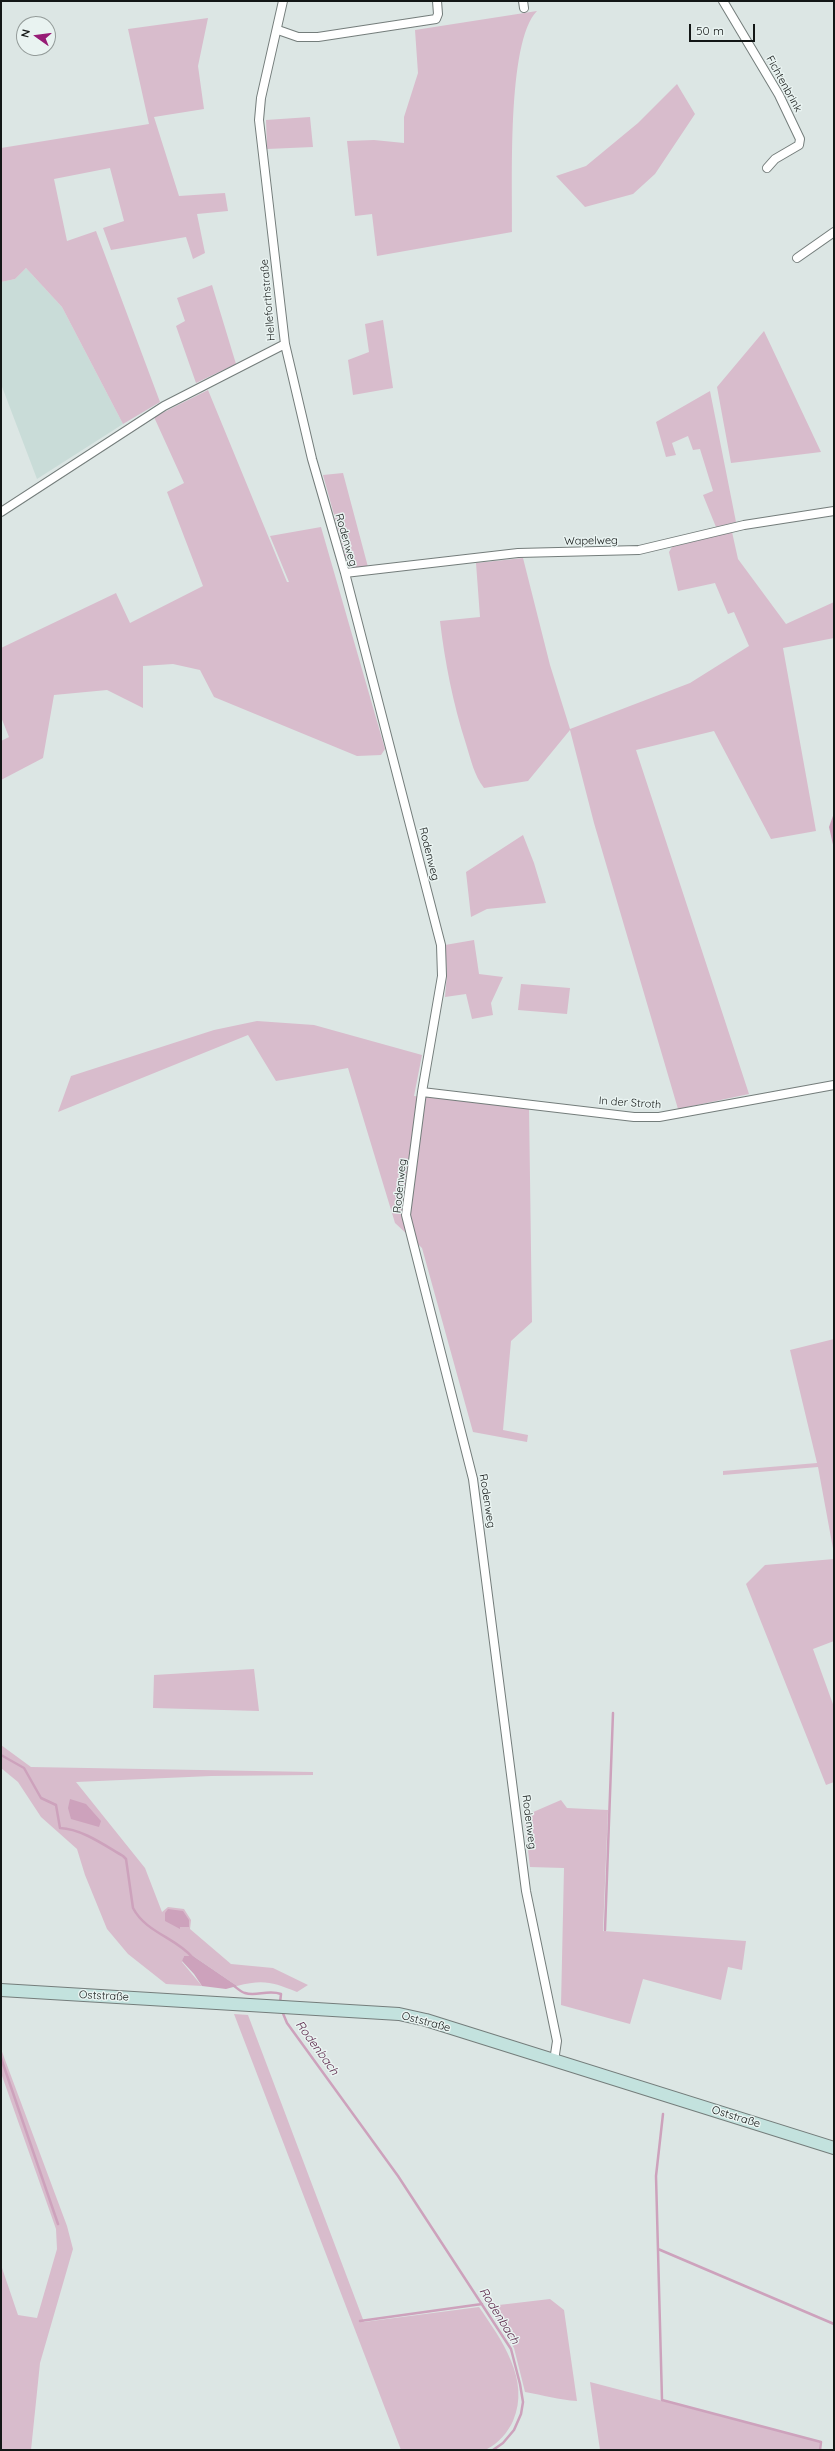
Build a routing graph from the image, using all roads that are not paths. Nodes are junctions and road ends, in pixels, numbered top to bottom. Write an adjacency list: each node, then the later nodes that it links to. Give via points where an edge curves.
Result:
1 (283, 1): 4 (street, Helleforthstraße)
2 (437, 1): 4 (street, via 436,19 318,37 298,37)
3 (724, 1): 5 (street, Fichtenbrink, via 779,95 800,139 799,145 775,159)
4 (278, 30): 8 (street, Helleforthstraße, via 261,98 259,120)
5 (767, 168)
6 (834, 232): 7 (street)
7 (797, 258)
8 (284, 344): 10 (street, Helleforthstraße, via 164,406); 11 (street, Rodenweg, via 312,459)
9 (834, 511): 11 (street, Wapelweg, via 744,525 639,550 518,553)
10 (1, 512)
11 (345, 573): 13 (street, Rodenweg, via 441,945 442,976)
12 (834, 1085): 13 (street, In der Stroth, via 659,1117 634,1117)
13 (422, 1092): 15 (street, Rodenweg, via 406,1215 473,1479 526,1891 557,2041)
14 (1, 1990): 15 (main road, Oststraße, via 399,2014 426,2020)
15 (554, 2061): 16 (main road, Oststraße)
16 (834, 2148)

